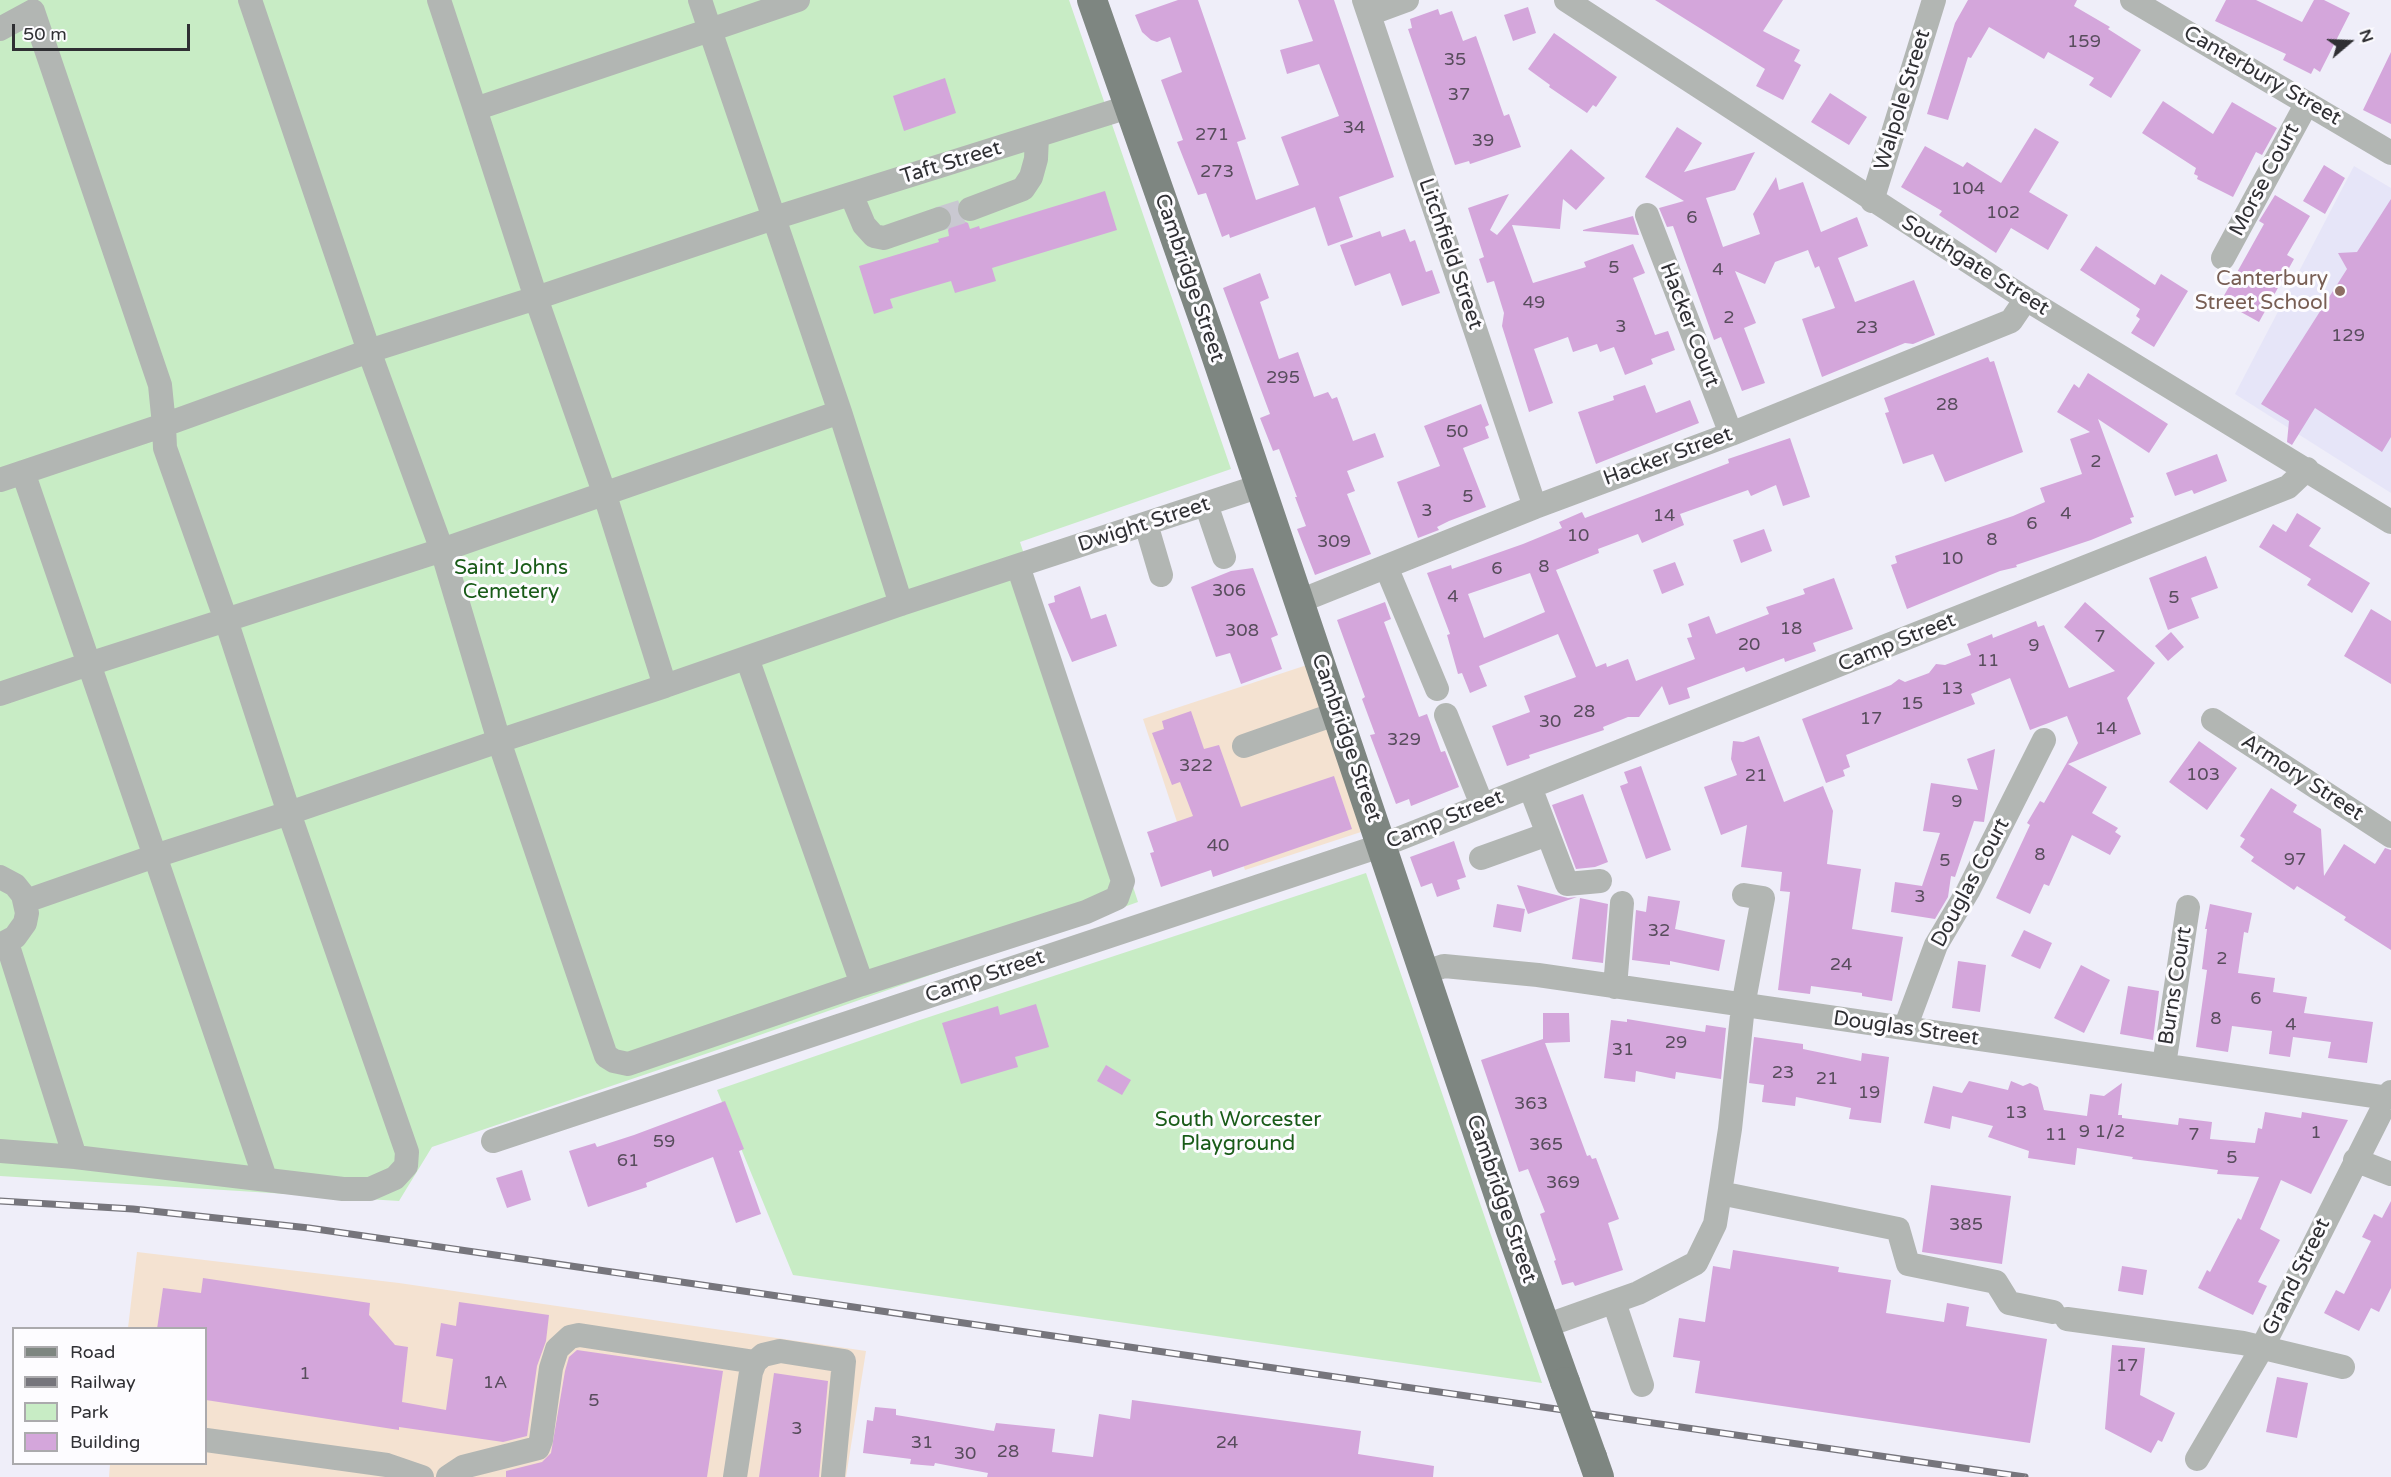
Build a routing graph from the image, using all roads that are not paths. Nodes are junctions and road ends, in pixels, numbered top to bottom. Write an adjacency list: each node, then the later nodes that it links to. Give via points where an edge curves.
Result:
1 (250, 0): 28 (street)
2 (439, 0): 16 (street)
3 (700, 0): 13 (street)
4 (798, 0): 13 (street)
5 (1092, 0): 15 (main road, Cambridge Street)
6 (1407, 0): 11 (street)
7 (1566, 0): 20 (street, Southgate Street)
8 (1934, 0): 20 (street, Walpole Street)
9 (2132, 0): 14 (street, Canterbury Street)
10 (38, 4): 12 (street); 30 (street, via 160,385)
11 (1367, 7): 38 (street, Litchfield Street)
12 (0, 29)
13 (710, 30): 16 (street); 23 (street)
14 (2307, 103): 18 (street, Canterbury Street); 25 (street, Morse Court)
15 (1128, 107): 17 (street, Taft Street); 35 (main road, Cambridge Street)
16 (475, 108): 26 (street)
17 (1036, 136): 19 (street, Taft Street); 21 (street, via 1036,159 1023,189)
18 (2391, 153)
19 (851, 194): 23 (street, Taft Street); 24 (street, via 864,225 874,236 884,238)
20 (1872, 201): 27 (street, Southgate Street)
21 (970, 209)
22 (1647, 215): 31 (street, Hacker Court)
23 (774, 218): 26 (street, Taft Street); 29 (street)
24 (939, 219)
25 (2223, 258)
26 (536, 298): 28 (street, Taft Street); 36 (street)
27 (2026, 299): 31 (street, Hacker Street, via 2011,321); 32 (street, Southgate Street)
28 (369, 351): 30 (street, Taft Street); 41 (street)
29 (840, 412): 36 (street); 47 (street)
30 (164, 425): 33 (street, Taft Street); 48 (street, via 165,448)
31 (1731, 434): 38 (street, Hacker Street)
32 (2307, 469): 39 (street, Southgate Street); 60 (street, Camp Street, via 2288,487)
33 (23, 472): 34 (street, Taft Street); 50 (street)
34 (0, 480)
35 (1260, 486): 37 (street, Dwight Street); 46 (main road, Cambridge Street)
36 (604, 492): 41 (street); 51 (street)
37 (1206, 504): 40 (street, Dwight Street); 42 (street)
38 (1535, 507): 44 (street, Hacker Street)
39 (2391, 522)
40 (1146, 524): 43 (street, Dwight Street); 45 (street)
41 (442, 550): 48 (street); 58 (street)
42 (1224, 557)
43 (1023, 565): 47 (street, Dwight Street); 76 (street, via 1123,881 1117,898 1086,912)
44 (1387, 568): 46 (street, Hacker Street); 52 (street)
45 (1161, 575)
46 (1300, 601): 54 (main road, Cambridge Street)
47 (901, 604): 49 (street, Dwight Street)
48 (226, 620): 50 (street); 62 (street)
49 (747, 658): 51 (street, Dwight Street); 76 (street)
50 (89, 664): 53 (street); 66 (street)
51 (665, 686): 58 (street, Dwight Street)
52 (1437, 689)
53 (0, 694)
54 (1338, 713): 59 (street); 65 (main road, Cambridge Street)
55 (1446, 715): 61 (street)
56 (2212, 720): 63 (street, Armory Street)
57 (2044, 740): 79 (street, Douglas Court, via 1968,891 1936,945)
58 (499, 741): 62 (street, Dwight Street); 76 (street, via 606,1056 628,1064)
59 (1244, 746)
60 (1530, 787): 61 (street, Camp Street); 64 (street)
61 (1482, 805): 65 (street, Camp Street)
62 (289, 813): 66 (street, Dwight Street); 87 (street, via 407,1152 406,1166 395,1178 370,1189)
63 (2389, 831)
64 (1548, 834): 67 (street); 69 (street, via 1567,884)
65 (1383, 845): 75 (main road, Cambridge Street); 82 (street, Camp Street)
66 (155, 856): 71 (street, Dwight Street); 87 (street)
67 (1481, 858)
68 (0, 877): 71 (street, via 15,885)
69 (1600, 881)
70 (1744, 895): 78 (street, via 1763,898)
71 (26, 901): 74 (street, via 25,923)
72 (1622, 903): 77 (street)
73 (2188, 907): 80 (street, Burns Court)
74 (4, 944): 84 (street)
75 (1426, 972): 77 (street, Douglas Street, via 1444,966); 90 (main road, Cambridge Street)
76 (862, 984)
77 (1615, 987): 78 (street, Douglas Street)
78 (1743, 1006): 79 (street, Douglas Street); 88 (street)
79 (1905, 1028): 80 (street, Douglas Street)
80 (2164, 1065): 81 (street, Douglas Street)
81 (2389, 1095): 85 (street, Grand Street)
82 (493, 1142)
83 (0, 1150): 84 (street)
84 (75, 1157): 87 (street)
85 (2355, 1160): 86 (street); 91 (street, Grand Street)
86 (2391, 1174)
87 (265, 1178)
88 (1720, 1193): 89 (street, via 1715,1224 1696,1263); 91 (street, via 1898,1229 1908,1264 1996,1282 2009,1303)
89 (1614, 1302): 90 (street); 94 (street)
90 (1545, 1326): 97 (main road, Cambridge Street, bridge)
91 (2262, 1348): 93 (street); 96 (street, Grand Street)
92 (755, 1362): 99 (street, via 579,1335 570,1337 557,1349 551,1368 538,1448 463,1467); 100 (street); 101 (street, via 780,1351 844,1361)
93 (2343, 1367)
94 (1642, 1384)
95 (207, 1440): 98 (street, via 387,1465)
96 (2197, 1459)
97 (1595, 1467)
98 (422, 1477)
99 (448, 1477)
100 (735, 1477)
101 (833, 1477)

